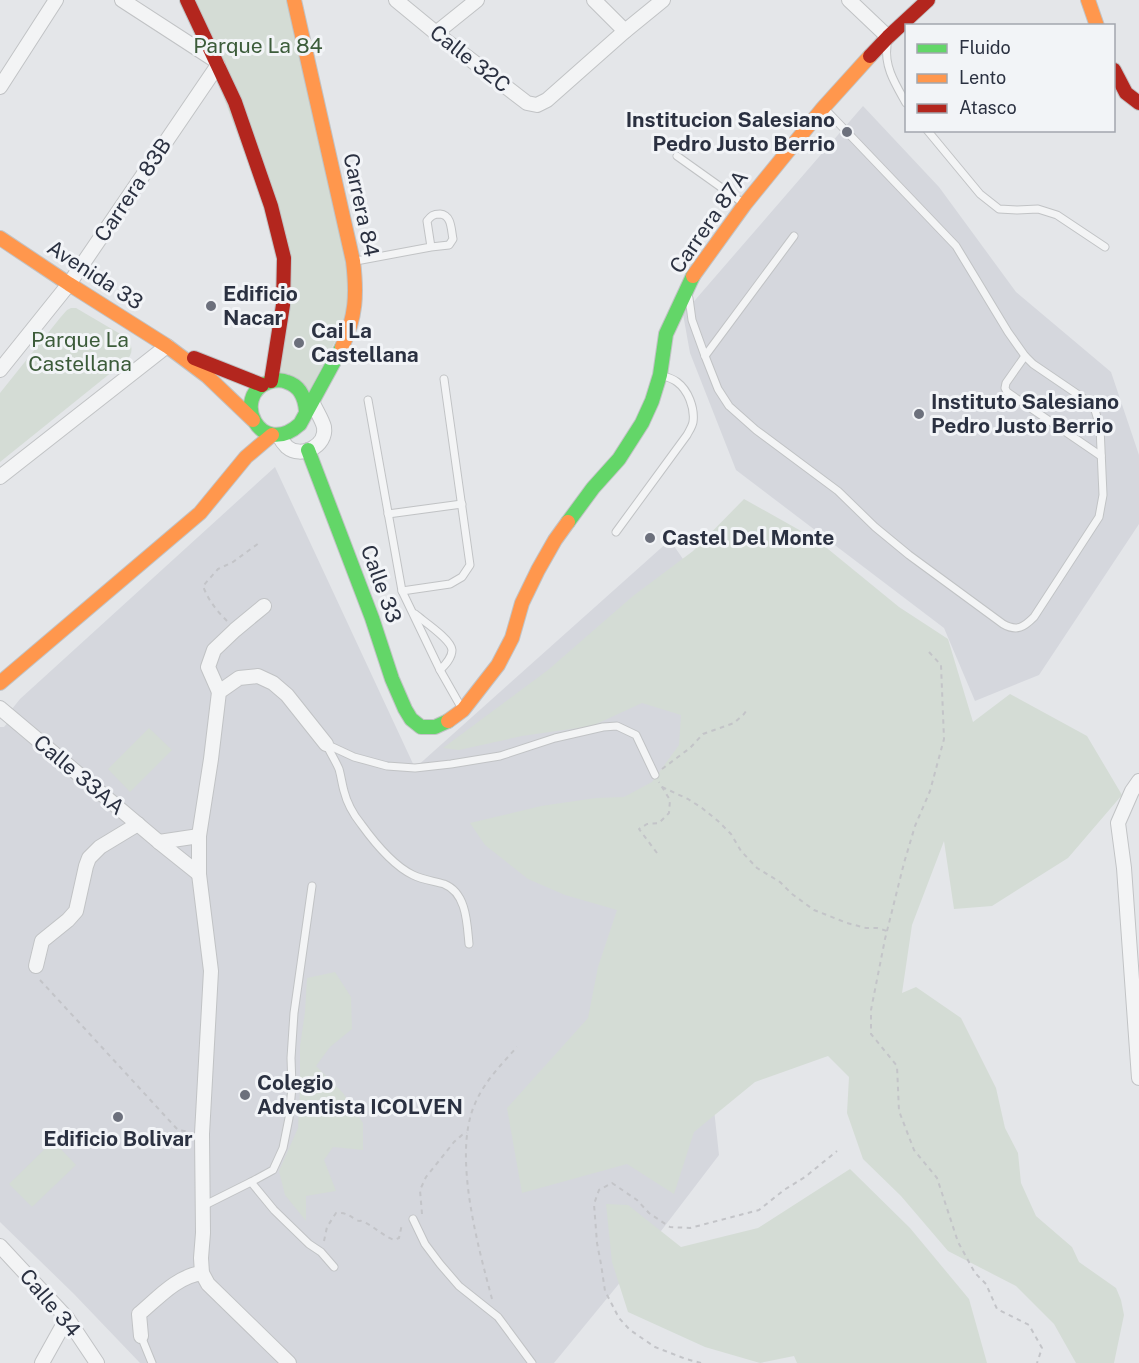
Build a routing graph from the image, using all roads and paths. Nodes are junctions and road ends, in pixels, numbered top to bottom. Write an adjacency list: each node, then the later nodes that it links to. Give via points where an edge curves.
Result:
1 (56, 0): 18 (street)
2 (122, 0): 16 (street)
3 (187, 0): 16 (street)
4 (294, 0): 29 (street, Carrera 84)
5 (396, 0): 14 (street, Calle 32C)
6 (477, 0): 14 (street)
7 (594, 0): 13 (street)
8 (663, 0): 13 (street)
9 (849, 0): 15 (street)
10 (928, 0): 15 (street, Carrera 87A)
11 (1088, 0): 12 (street)
12 (1096, 24)
13 (624, 31): 14 (street, Calle 32C, via 537,105 527,103)
14 (436, 33)
15 (888, 37): 19 (lane, via 888,64); 21 (street, Carrera 87A)
16 (217, 63): 31 (street, Carrera 83B); 38 (street, via 235,102 271,206 284,258 283,305)
17 (1115, 74): 20 (street, via 1126,93)
18 (0, 87)
19 (905, 101)
20 (1139, 103)
21 (823, 108): 24 (street, Carrera 87A); 34 (lane, via 956,246)
22 (929, 132): 28 (lane, via 980,194 999,209 1038,209 1057,215)
23 (677, 156): 24 (lane)
24 (745, 204): 30 (street, Carrera 87A)
25 (794, 236): 33 (lane)
26 (0, 238): 31 (street, Avenida 33)
27 (431, 247): 27 (lane, via 427,221 430,216 444,215 450,220 453,239 449,245); 29 (lane)
28 (1105, 247)
29 (353, 261): 40 (street, Carrera 84, via 356,288 350,327)
30 (692, 278): 33 (lane, via 692,320); 36 (street, Carrera 87A, via 666,334)
31 (69, 284): 32 (street, Avenida 33); 35 (street, Carrera 83B)
32 (167, 346): 38 (street, Avenida 33); 41 (street, Avenida 33, via 207,376); 46 (street)
33 (705, 356): 44 (lane, via 729,406 838,491 909,555 1010,628 1025,626 1034,617 1099,517 1103,495)
34 (1025, 356): 44 (lane, via 1095,410); 44 (lane, via 1006,383 1007,392)
35 (0, 370)
36 (660, 375): 49 (lane, via 676,381 686,392 692,404 693,424); 61 (street, Carrera 87A, via 642,423 620,459 555,540 522,603 512,638 498,665)
37 (444, 379): 47 (lane)
38 (266, 383): 40 (street, via 285,381 297,387); 41 (street, via 256,390 250,405)
39 (368, 399): 48 (lane)
40 (309, 406): 42 (street, via 300,426 287,435); 43 (street, via 324,427 318,444)
41 (256, 424): 42 (street); 45 (street)
42 (275, 435): 43 (street, via 292,450); 45 (street)
43 (308, 450): 62 (street, Calle 33, via 392,679 411,719)
44 (1101, 456)
45 (246, 457): 57 (street, via 200,513)
46 (0, 477)
47 (462, 504): 48 (lane); 51 (lane, via 470,565 462,577 450,584)
48 (388, 514): 51 (lane)
49 (616, 532)
50 (259, 543): 54 (path, via 218,569 203,586 217,611)
51 (402, 591): 53 (lane)
52 (264, 606): 54 (street)
53 (413, 612): 56 (lane); 56 (lane, via 450,644 449,660)
54 (235, 630): 58 (street, via 214,650 208,667)
55 (929, 652): 73 (path, via 941,665 944,739 904,863)
56 (440, 670): 61 (lane)
57 (0, 683)
58 (219, 692): 63 (street, via 239,678 258,676 273,683 288,695); 68 (street)
59 (0, 708): 67 (street, Calle 33AA)
60 (748, 708): 64 (path, via 734,723 703,734)
61 (462, 710): 62 (street, Carrera 87A, via 435,727)
62 (421, 726)
63 (326, 744): 64 (lane, via 387,766 415,768 500,756 555,738 617,726 636,735); 74 (lane, via 338,766 352,811 383,851 412,875 455,891 463,903)
64 (655, 775): 66 (path)
65 (1139, 781): 77 (street, via 1118,823)
66 (663, 787): 70 (path, via 669,813 659,823 639,829); 73 (path, via 718,821 757,868 814,910 847,923)
67 (138, 824): 69 (street, Calle 33AA); 75 (street, via 89,858 76,911 42,941)
68 (199, 836): 69 (street); 71 (street)
69 (159, 842): 71 (street, Calle 33AA)
70 (657, 853)
71 (199, 874): 79 (street, via 211,970)
72 (312, 886): 81 (lane, via 294,1013 292,1087 283,1148 273,1170)
73 (887, 931): 98 (path, via 871,1010 871,1034 897,1066 899,1111 914,1150 937,1178 957,1242 986,1284 997,1309 1029,1325 1042,1348)
74 (469, 944)
75 (36, 966): 79 (path, via 35,975 178,1130)
76 (517, 1047): 78 (path, via 490,1077 474,1104)
77 (1139, 1078)
78 (468, 1133): 84 (path, via 454,1142 426,1177 420,1190); 89 (path, via 466,1154 475,1232)
79 (202, 1134): 82 (street)
80 (837, 1151): 97 (path, via 759,1210 690,1228 670,1227 612,1184 599,1190 594,1204 597,1243 605,1291 619,1318 655,1347)
81 (251, 1182): 82 (lane); 86 (lane, via 274,1210)
82 (203, 1206): 88 (street)
83 (413, 1219): 84 (lane); 86 (path, via 402,1224 399,1238 394,1240 365,1222 343,1212 336,1213 327,1227)
84 (420, 1234): 89 (lane, via 459,1286)
85 (0, 1246): 90 (street, Calle 34)
86 (321, 1252): 87 (lane)
87 (334, 1267)
88 (202, 1273): 91 (street, via 190,1274 139,1314); 95 (street, via 208,1284)
89 (495, 1315): 96 (lane)
90 (67, 1318): 92 (street); 93 (street, Calle 34)
91 (141, 1336): 94 (lane)
92 (42, 1363)
93 (97, 1363)
94 (152, 1363)
95 (288, 1363)
96 (532, 1363)
97 (701, 1363)
98 (1037, 1363)

